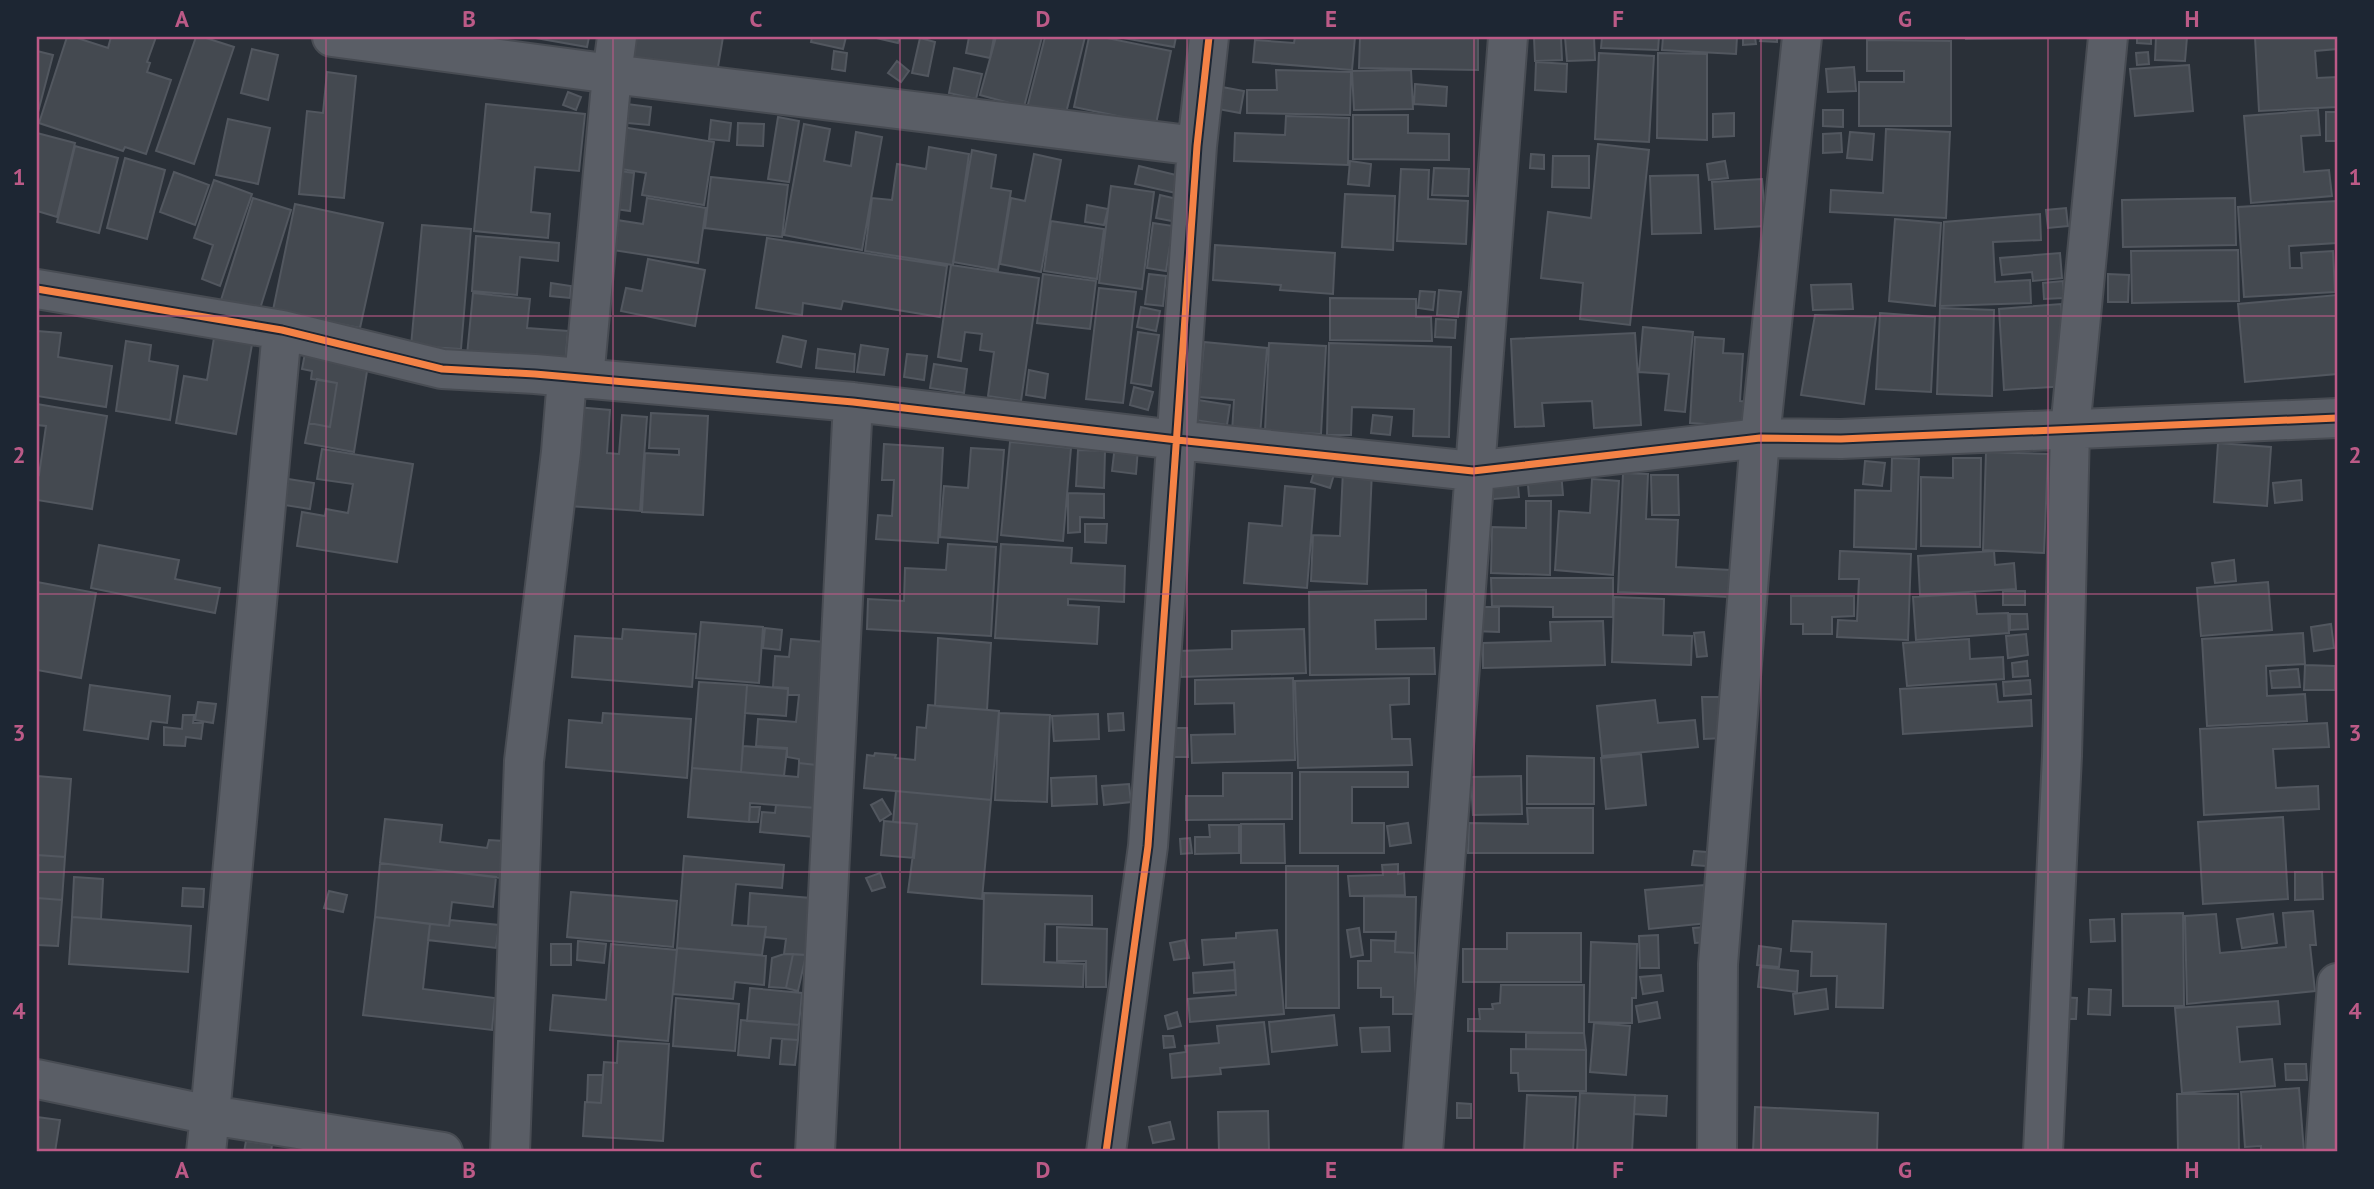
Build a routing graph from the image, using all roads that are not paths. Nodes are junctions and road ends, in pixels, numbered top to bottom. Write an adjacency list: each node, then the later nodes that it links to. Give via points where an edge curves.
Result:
1 (332, 37): 7 (street)
2 (617, 37): 7 (street)
3 (1209, 37): 8 (street)
4 (1508, 37): 17 (street)
5 (1802, 37): 15 (street)
6 (2108, 37): 14 (street)
7 (612, 74): 8 (street); 11 (street)
8 (1197, 146): 16 (street)
9 (37, 289): 10 (street)
10 (282, 330): 11 (street, via 442,369); 20 (street)
11 (576, 378): 12 (street); 23 (street, via 561,452 524,761)
12 (853, 402): 16 (street); 24 (street)
13 (2337, 418): 14 (street)
14 (2070, 430): 15 (street); 28 (street, via 2062,756)
15 (1760, 438): 17 (street); 27 (street, via 1718,964)
16 (1177, 440): 17 (street); 25 (street, via 1148,846)
17 (1474, 471): 26 (street)
18 (2337, 983): 29 (street)
19 (37, 1079): 20 (street)
20 (210, 1115): 21 (street); 22 (street)
21 (205, 1152)
22 (443, 1152)
23 (510, 1152)
24 (815, 1152)
25 (1106, 1152)
26 (1423, 1152)
27 (1717, 1152)
28 (2043, 1152)
29 (2325, 1152)

